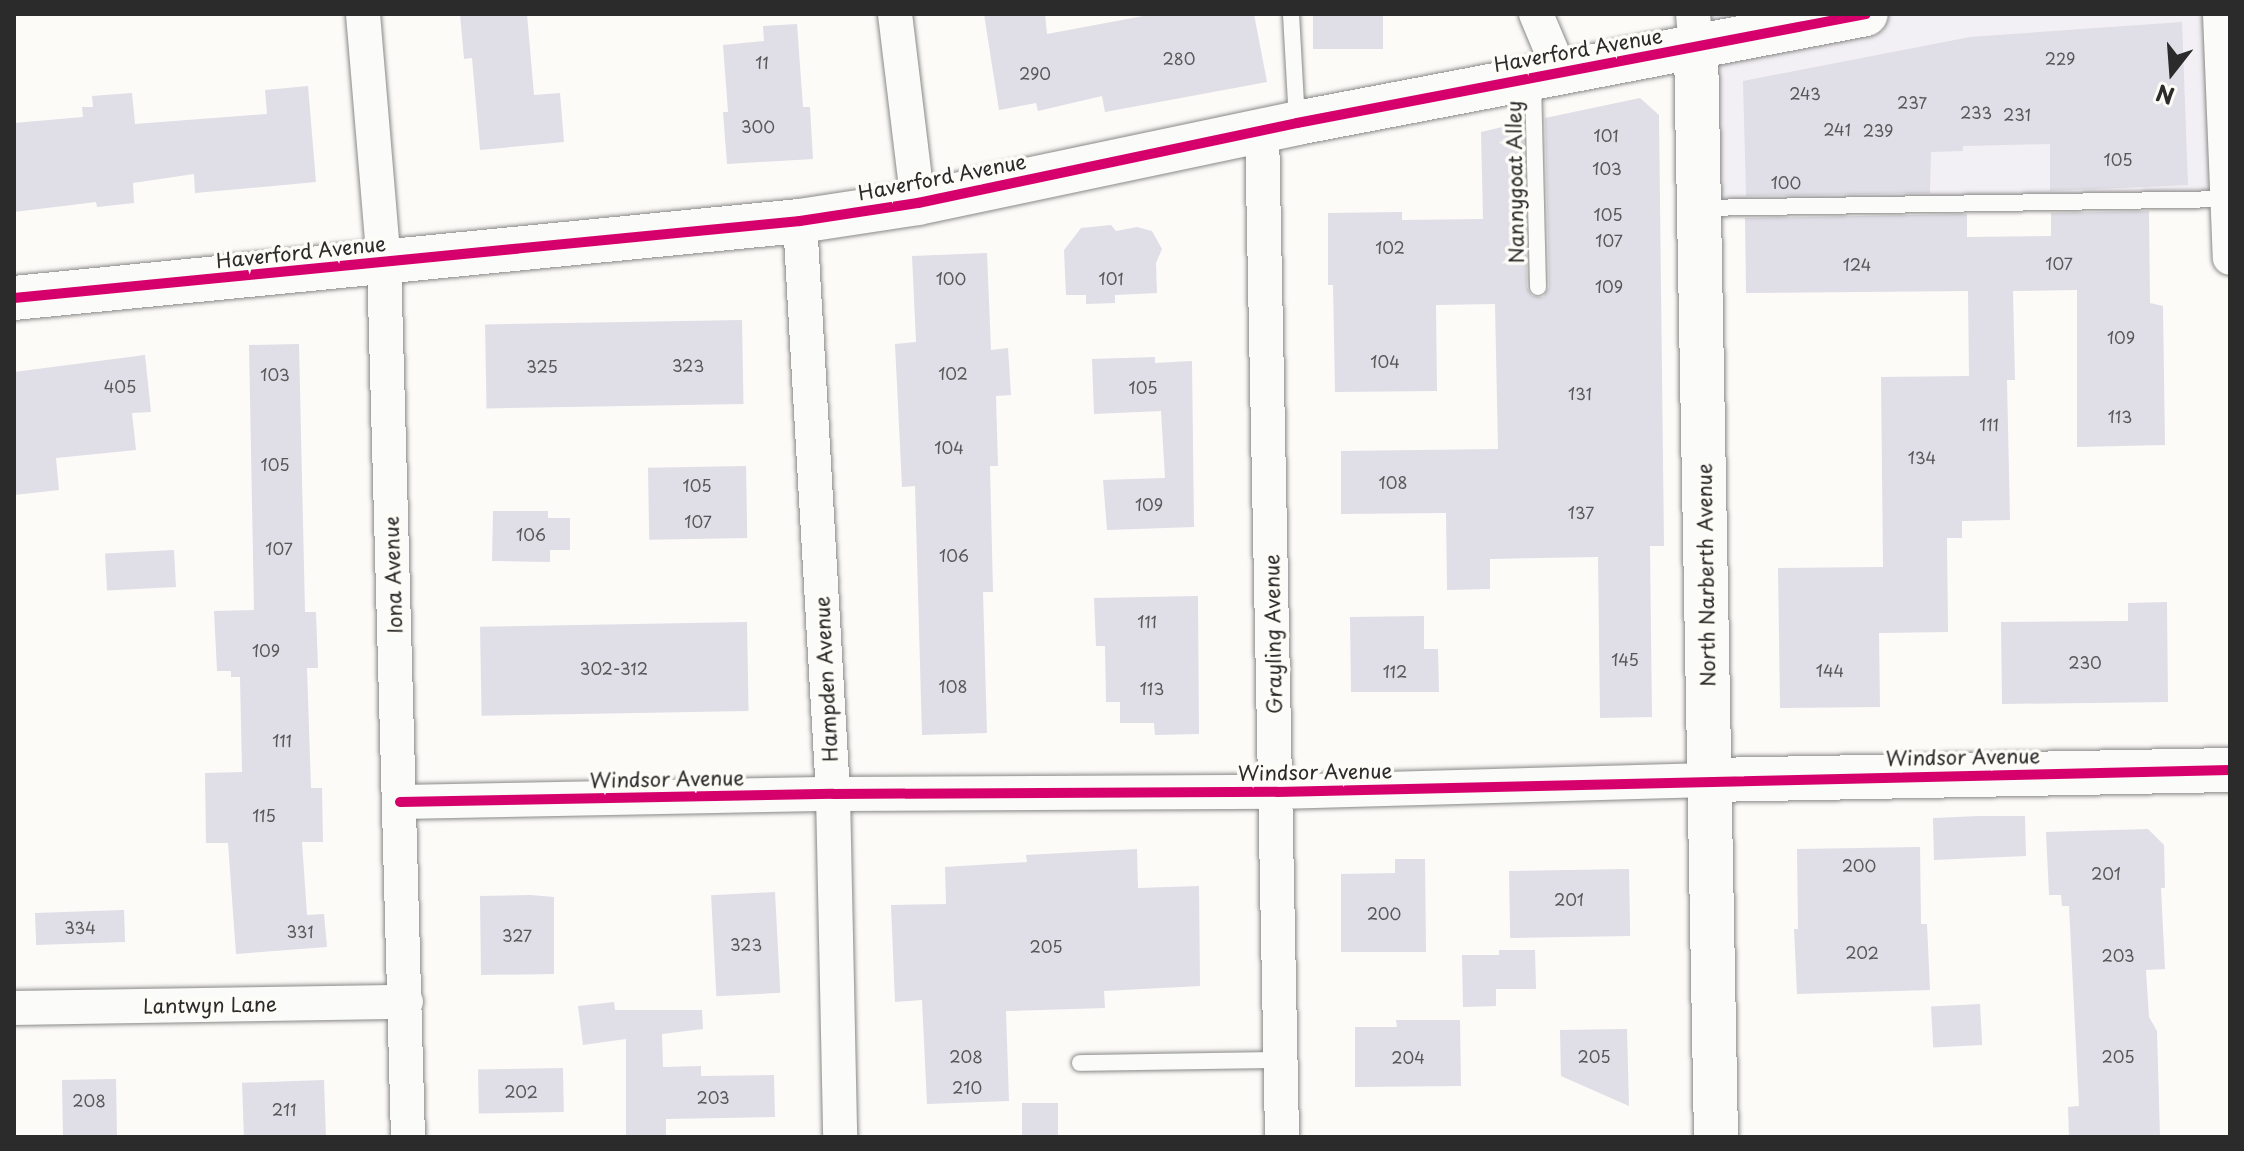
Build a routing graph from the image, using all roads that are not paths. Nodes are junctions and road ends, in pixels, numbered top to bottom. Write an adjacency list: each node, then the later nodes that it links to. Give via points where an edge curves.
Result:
1 (363, 14): 16 (street, Iona Avenue)
2 (895, 14): 12 (street)
3 (1291, 14): 10 (lane)
4 (1536, 14): 9 (street)
5 (1866, 14): 7 (street, Haverford Avenue)
6 (2220, 14): 11 (street)
7 (1796, 21): 8 (street, Haverford Avenue)
8 (1695, 30): 9 (street, Haverford Avenue); 13 (street, North Narberth Avenue)
9 (1546, 74): 10 (street, Haverford Avenue); 17 (lane, Nannygoat Alley)
10 (1280, 126): 12 (street, Haverford Avenue); 21 (street, Grayling Avenue)
11 (2229, 199): 13 (lane); 15 (street)
12 (918, 203): 14 (street, Haverford Avenue)
13 (1699, 208): 20 (street, North Narberth Avenue)
14 (800, 221): 16 (street, Haverford Avenue); 22 (street, Hampden Avenue)
15 (2230, 258)
16 (384, 262): 18 (street, Haverford Avenue); 23 (street, Iona Avenue)
17 (1538, 287)
18 (14, 298)
19 (2230, 770): 20 (street, Windsor Avenue)
20 (1710, 780): 21 (street, Windsor Avenue); 31 (street, North Narberth Avenue)
21 (1277, 792): 22 (street, Windsor Avenue); 26 (street, Grayling Avenue)
22 (833, 794): 23 (street, Windsor Avenue); 29 (street, Hampden Avenue)
23 (400, 802): 24 (street, Iona Avenue)
24 (406, 1002): 25 (street, Lantwyn Lane); 28 (street, Iona Avenue)
25 (14, 1008)
26 (1281, 1060): 27 (lane); 30 (street, Grayling Avenue)
27 (1080, 1063)
28 (408, 1137)
29 (840, 1137)
30 (1282, 1137)
31 (1716, 1137)

